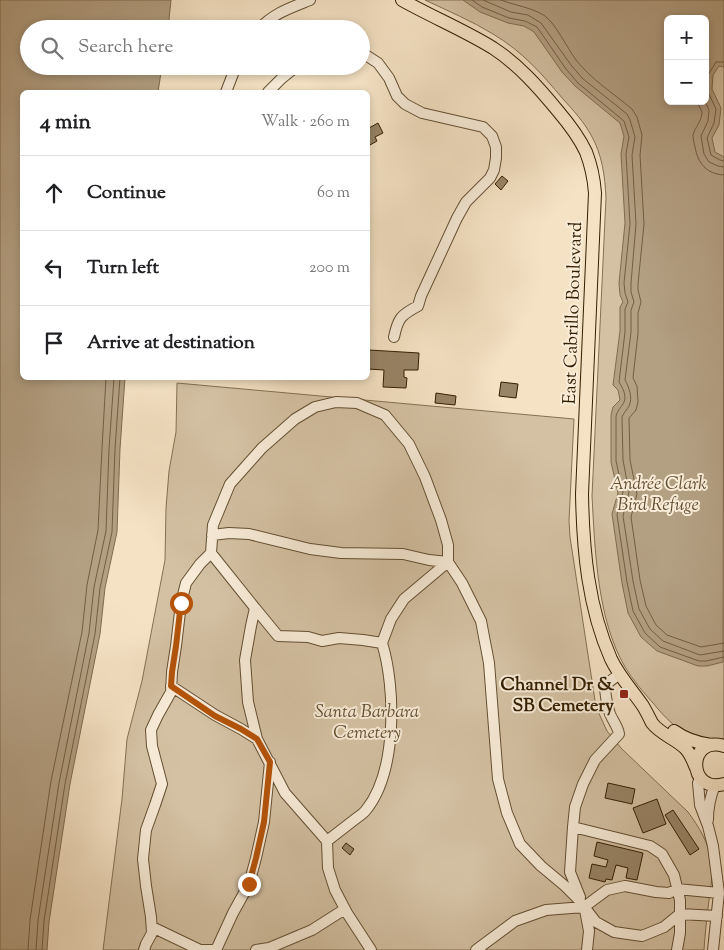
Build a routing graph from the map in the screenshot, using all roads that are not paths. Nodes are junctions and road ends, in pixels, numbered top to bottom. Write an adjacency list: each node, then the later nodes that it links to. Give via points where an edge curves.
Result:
1 (310, 0): 3 (street)
2 (402, 0): 15 (main road, East Cabrillo Boulevard, via 478,39 519,68 572,128 591,168 595,193 583,530 595,612 611,659)
3 (268, 20)
4 (370, 57): 9 (street, via 378,62 405,104 422,113 483,127 492,136 496,147 490,178 466,202 418,306 398,320)
5 (233, 75): 7 (street)
6 (286, 75): 8 (street)
7 (227, 90)
8 (270, 90)
9 (394, 336)
10 (212, 535): 11 (street); 12 (street, via 249,534 318,550 403,554); 12 (street, via 230,484 262,448 315,407 336,402 357,403 384,415 409,444 441,520 448,545)
11 (211, 553): 13 (street); 16 (street, via 186,583)
12 (448, 562): 14 (street, via 404,599 391,619); 29 (street, via 481,621 489,663 498,779 507,813 520,844)
13 (255, 608): 14 (street, via 278,636); 18 (street, via 245,660 248,702)
14 (382, 643): 26 (street, via 392,708 386,767 375,796 365,811)
15 (620, 674): 17 (main road, East Cabrillo Boulevard); 25 (street, via 605,689 607,705 619,734 596,760 582,784)
16 (171, 686): 18 (street); 33 (street, via 151,730 162,784 146,830 143,859)
17 (643, 706): 19 (main road, East Cabrillo Boulevard, via 681,736); 22 (main road, East Cabrillo Boulevard, via 653,724 685,748)
18 (257, 739): 21 (street)
19 (711, 744): 20 (main road, East Cabrillo Boulevard); 22 (main road, via 697,756)
20 (724, 746)
21 (270, 762): 26 (street, via 285,792); 35 (street, via 264,822 249,884)
22 (698, 772): 23 (main road, via 709,784); 24 (street, via 700,805)
23 (721, 785): 24 (street, via 711,794)
24 (708, 826): 28 (street)
25 (573, 827): 27 (street, via 650,846 662,854 674,875); 29 (street, via 570,872)
26 (327, 841): 30 (street, via 328,868)
27 (677, 889): 28 (street); 29 (street, via 669,893 625,886 607,890); 31 (street)
28 (719, 893): 32 (street)
29 (584, 907): 31 (street, via 596,922 614,932 642,936 664,927); 38 (street, via 546,910 514,921); 39 (street, via 589,931)
30 (345, 909): 36 (street, via 312,930); 37 (street)
31 (680, 914): 32 (street); 40 (street)
32 (717, 916): 41 (street)
33 (152, 926): 34 (street); 35 (street, via 200,950)
34 (144, 950)
35 (214, 950)
36 (256, 950)
37 (371, 950)
38 (476, 950)
39 (587, 950)
40 (677, 950)
41 (713, 950)

